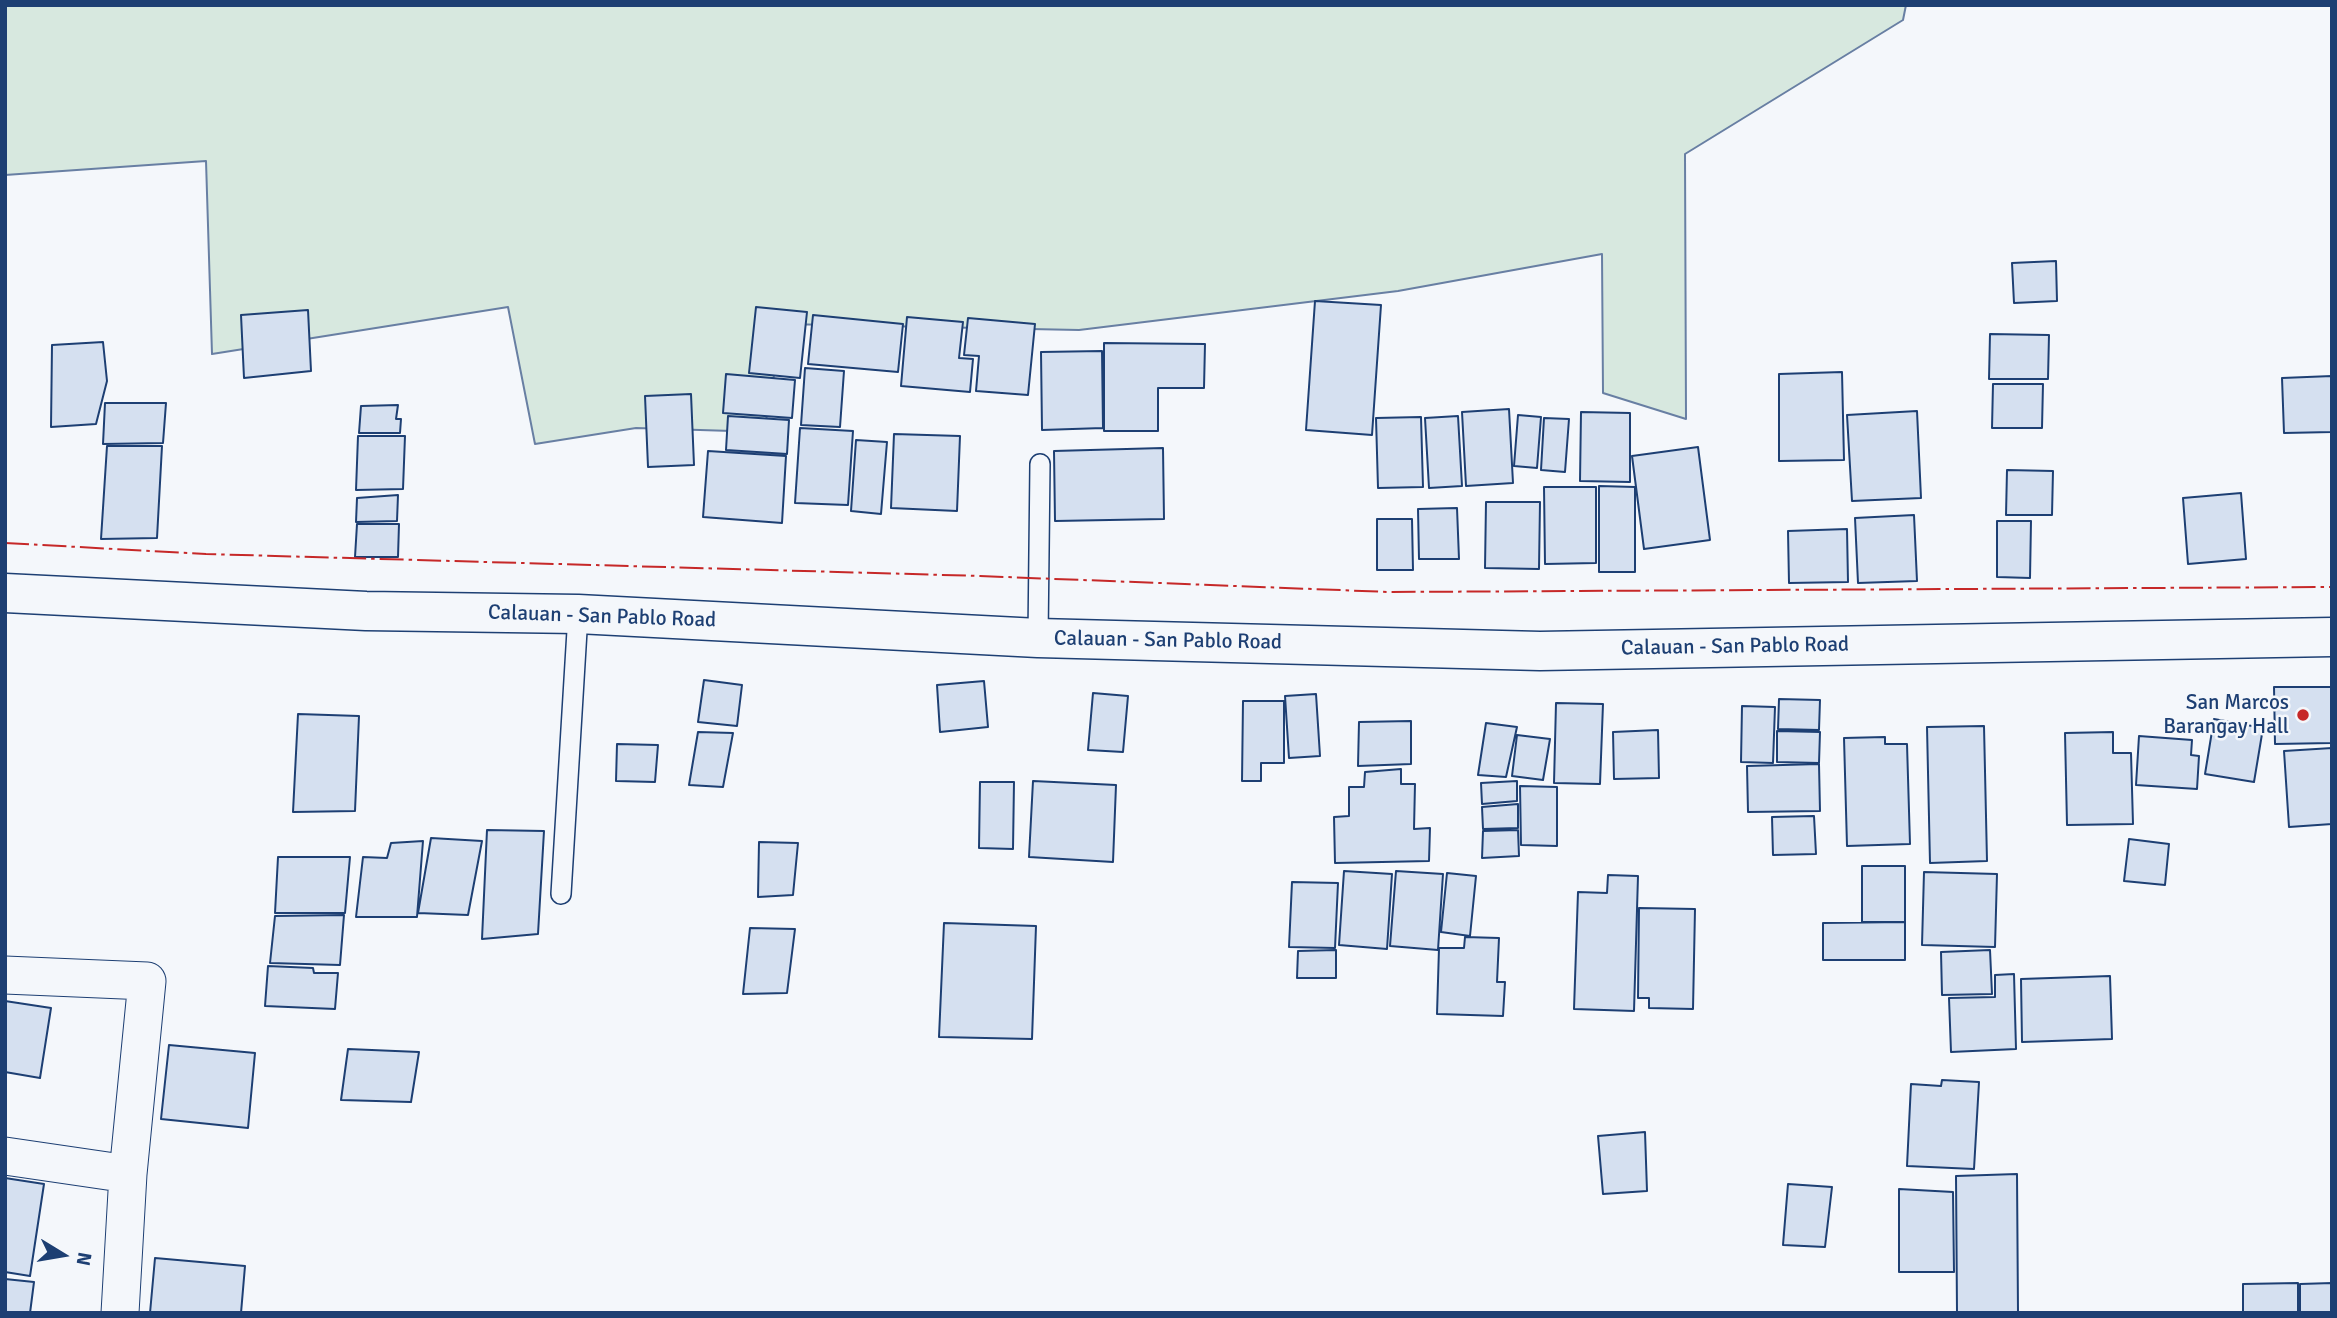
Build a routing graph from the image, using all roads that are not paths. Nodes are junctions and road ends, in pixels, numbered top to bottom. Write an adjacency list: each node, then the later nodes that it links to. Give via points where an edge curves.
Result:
1 (1040, 464): 5 (lane)
2 (5, 593): 3 (main road, Calauan - San Pablo Road, via 366,611)
3 (578, 614): 5 (main road, Calauan - San Pablo Road); 6 (lane)
4 (2332, 637): 5 (main road, Calauan - San Pablo Road, via 1540,651)
5 (1038, 638)
6 (561, 894)
7 (5, 975): 9 (street, via 147,981)
8 (5, 1156): 9 (street)
9 (128, 1174): 10 (street)
10 (120, 1313)

